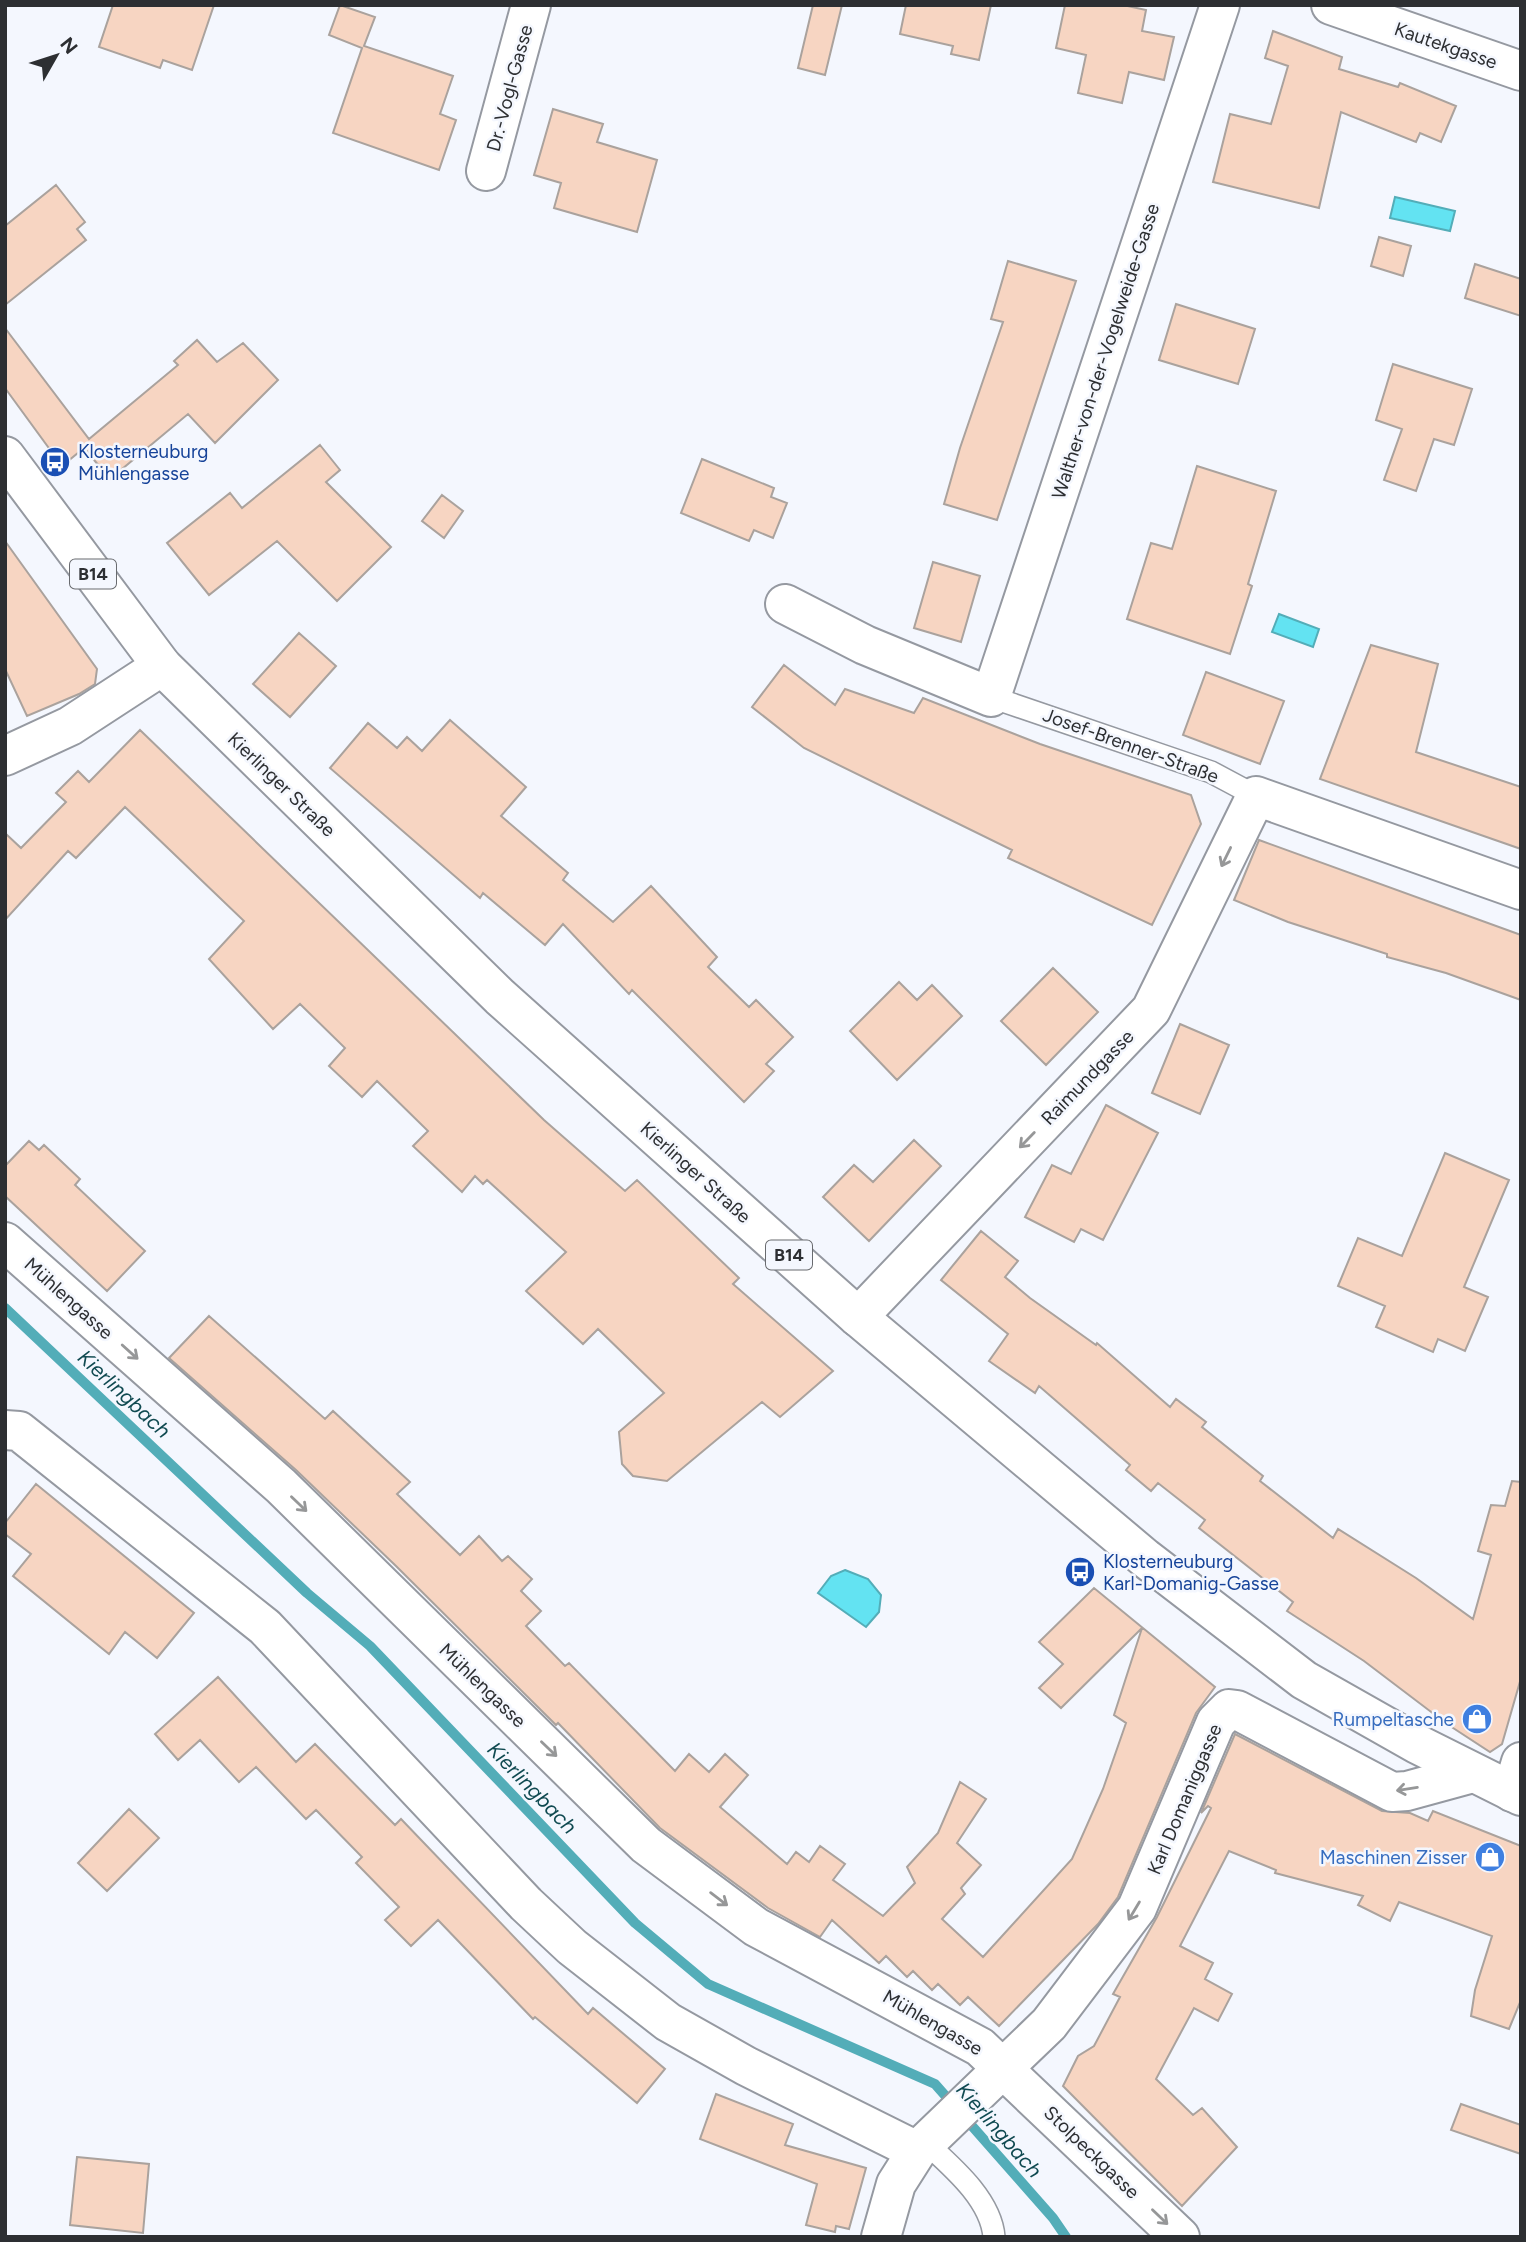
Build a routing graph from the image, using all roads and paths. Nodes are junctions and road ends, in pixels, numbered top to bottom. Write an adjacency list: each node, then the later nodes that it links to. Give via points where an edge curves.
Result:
1 (531, 5): 5 (street, Dr.-Vogl-Gasse)
2 (1220, 5): 9 (street, Walther-von-der-Vogelweide-Gasse)
3 (1331, 5): 4 (street, Kautekgasse)
4 (1521, 71)
5 (486, 171)
6 (5, 456): 8 (street, Kierlinger Straße / B14)
7 (785, 604): 9 (street, Josef-Brenner-Straße, via 865,645)
8 (162, 666): 10 (street, via 70,726); 14 (street, Kierlinger Straße / B14, via 500,997)
9 (990, 696): 11 (lane, Josef-Brenner-Straße, via 1211,772)
10 (5, 756)
11 (1256, 796): 12 (street, Josef-Brenner-Straße); 14 (street, Raimundgasse, one-way to 14, via 1151,1010)
12 (1521, 890)
13 (5, 1242): 18 (street, Mühlengasse, one-way to 18, via 281,1486 646,1845 756,1927 980,2047)
14 (858, 1317): 16 (street, Kierlinger Straße / B14, via 1145,1558 1282,1664)
15 (5, 1430): 19 (street, via 19,1431 265,1628 526,1904 645,2006 746,2066)
16 (1473, 1773): 17 (street, Kierlinger Straße / B14); 18 (street, Karl Domaniggasse, one-way to 18, via 1392,1791 1229,1709 1216,1721 1137,1908 1049,2024)
17 (1518, 1783)
18 (999, 2073): 19 (street, Karl Domaniggasse); 22 (street, Stolpeckgasse, one-way to 22)
19 (925, 2142): 20 (street, Karl Domaniggasse, via 896,2184); 21 (lane, via 957,2171 985,2210)
20 (881, 2237)
21 (994, 2237)
22 (1180, 2237)

